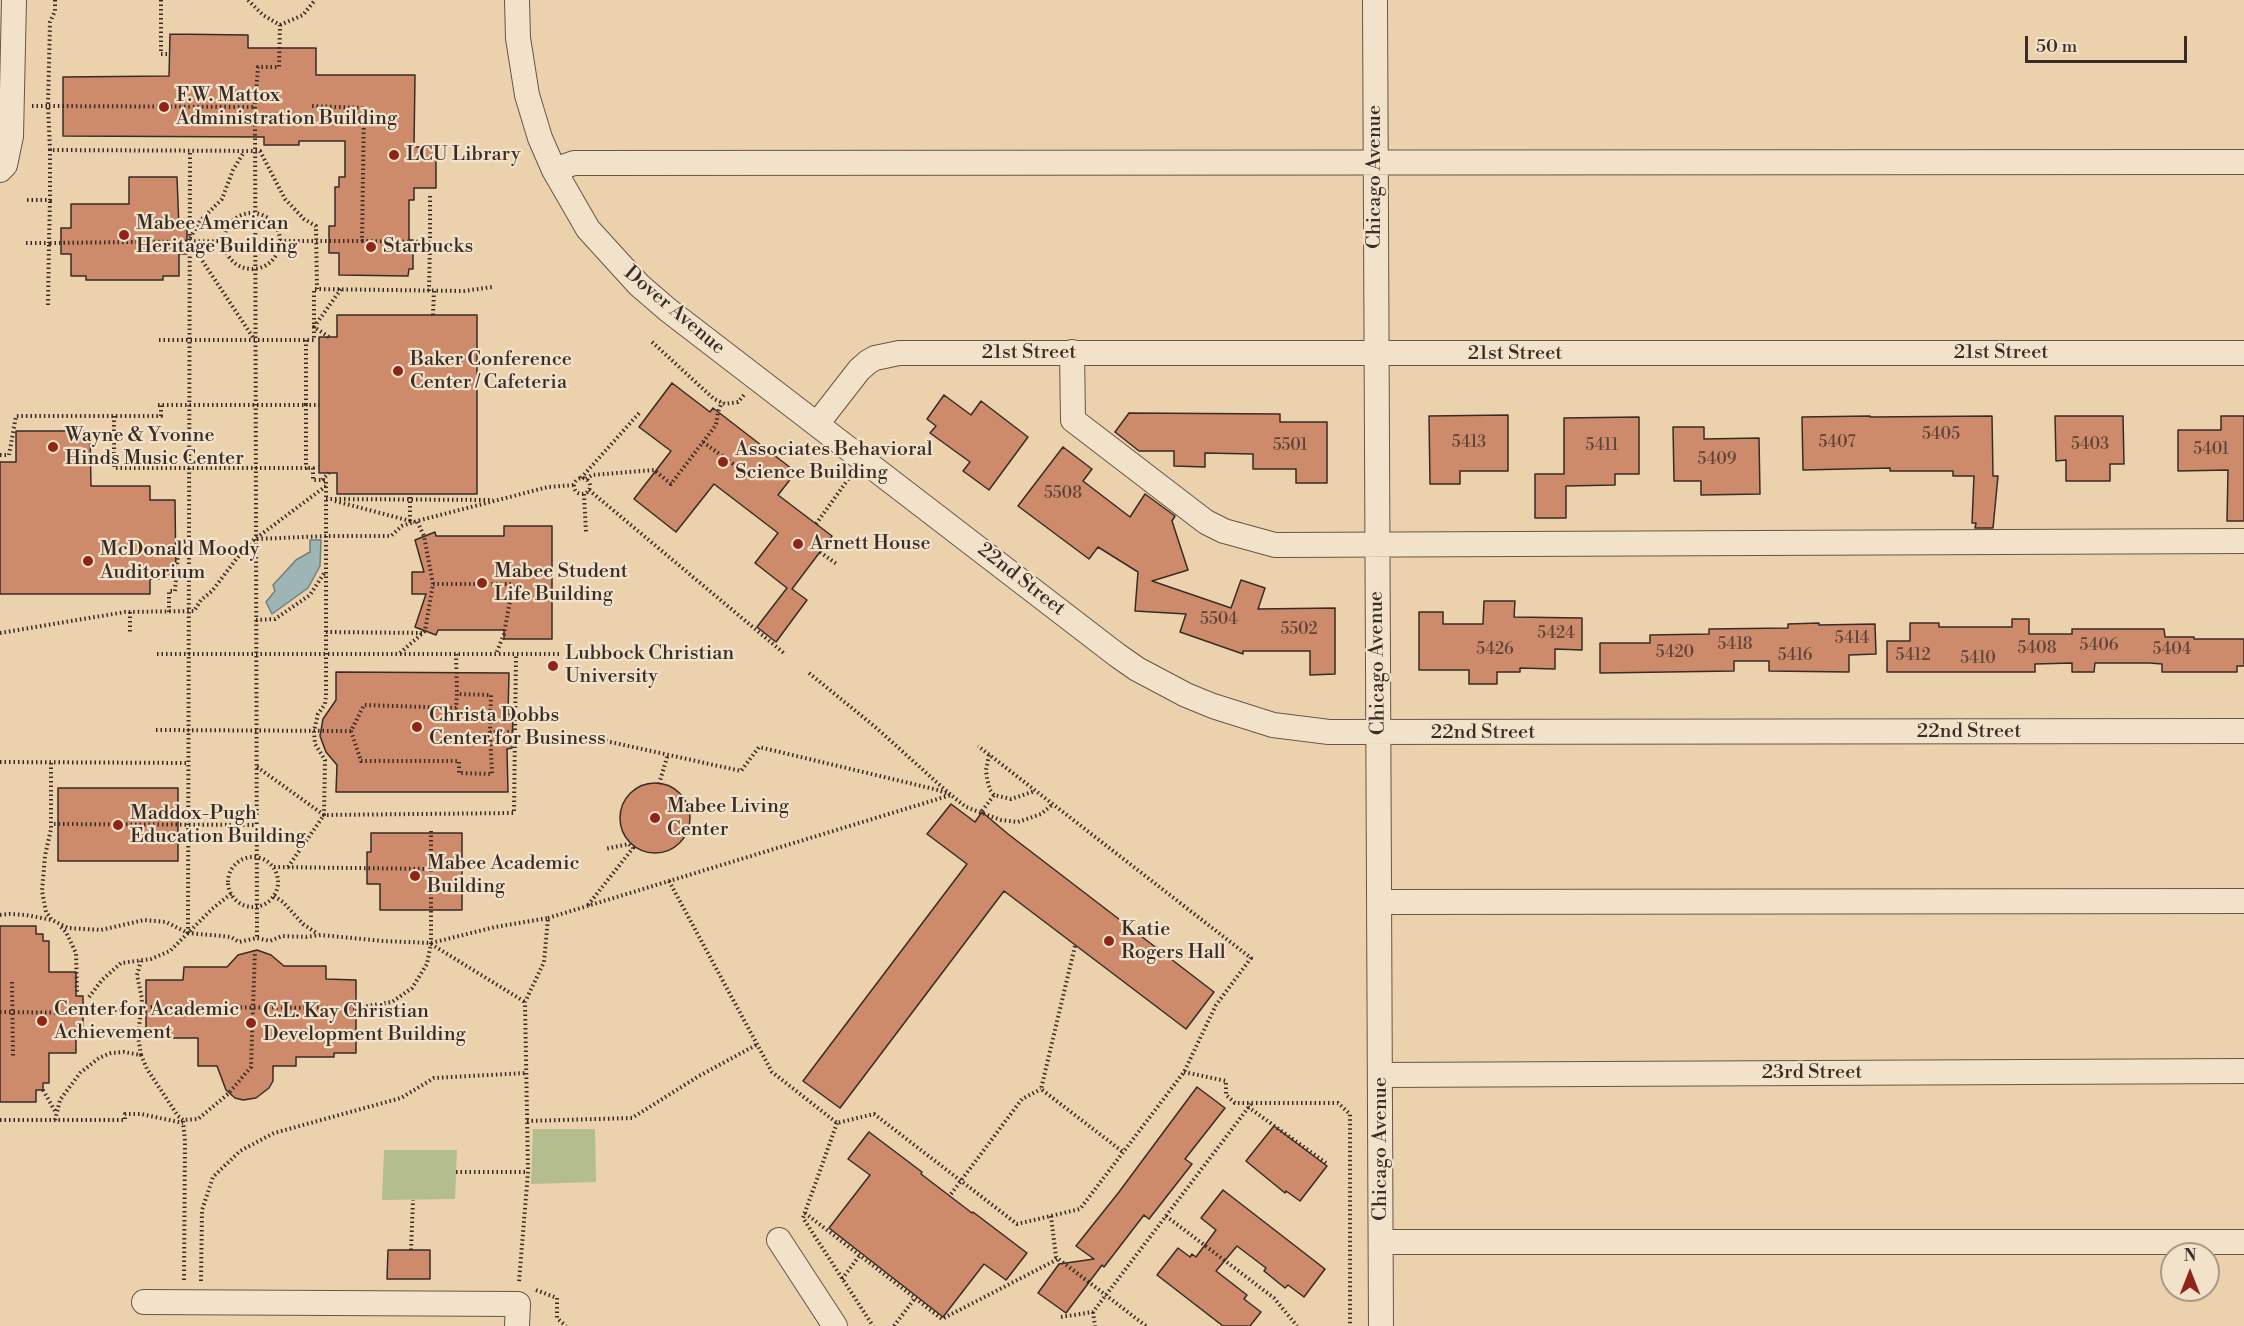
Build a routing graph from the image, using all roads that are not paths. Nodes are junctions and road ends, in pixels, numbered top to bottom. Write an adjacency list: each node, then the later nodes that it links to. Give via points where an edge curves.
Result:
1 (14, 0): 6 (street, via 11,136 5,165)
2 (517, 0): 7 (street, Dover Avenue, via 527,95)
3 (1375, 0): 5 (street, Chicago Avenue)
4 (2244, 162): 5 (street)
5 (1376, 164): 7 (street, via 574,163); 10 (street, Chicago Avenue)
6 (0, 170)
7 (554, 170): 11 (street, Dover Avenue, via 588,229 639,285)
8 (1072, 352): 10 (street, 21st Street); 11 (street, 21st Street, via 899,353 875,358 859,370); 13 (street, via 1073,420 1206,522 1275,545)
9 (2244, 353): 10 (street, 21st Street)
10 (1375, 354): 13 (street, Chicago Avenue)
11 (817, 424): 15 (street, 22nd Street, via 1117,655 1161,683 1213,706 1278,726)
12 (2244, 541): 13 (street)
13 (1376, 544): 15 (street, Chicago Avenue)
14 (2244, 731): 15 (street, 22nd Street)
15 (1378, 733): 17 (street, Chicago Avenue)
16 (2244, 901): 17 (street)
17 (1380, 902): 19 (street, Chicago Avenue)
18 (2244, 1071): 19 (street, 23rd Street)
19 (1380, 1075): 21 (street, Chicago Avenue)
20 (779, 1240): 25 (street)
21 (1381, 1242): 22 (street); 26 (street, Chicago Avenue)
22 (2244, 1242)
23 (144, 1302): 24 (street, via 518,1304)
24 (517, 1326)
25 (835, 1326)
26 (1381, 1326)

